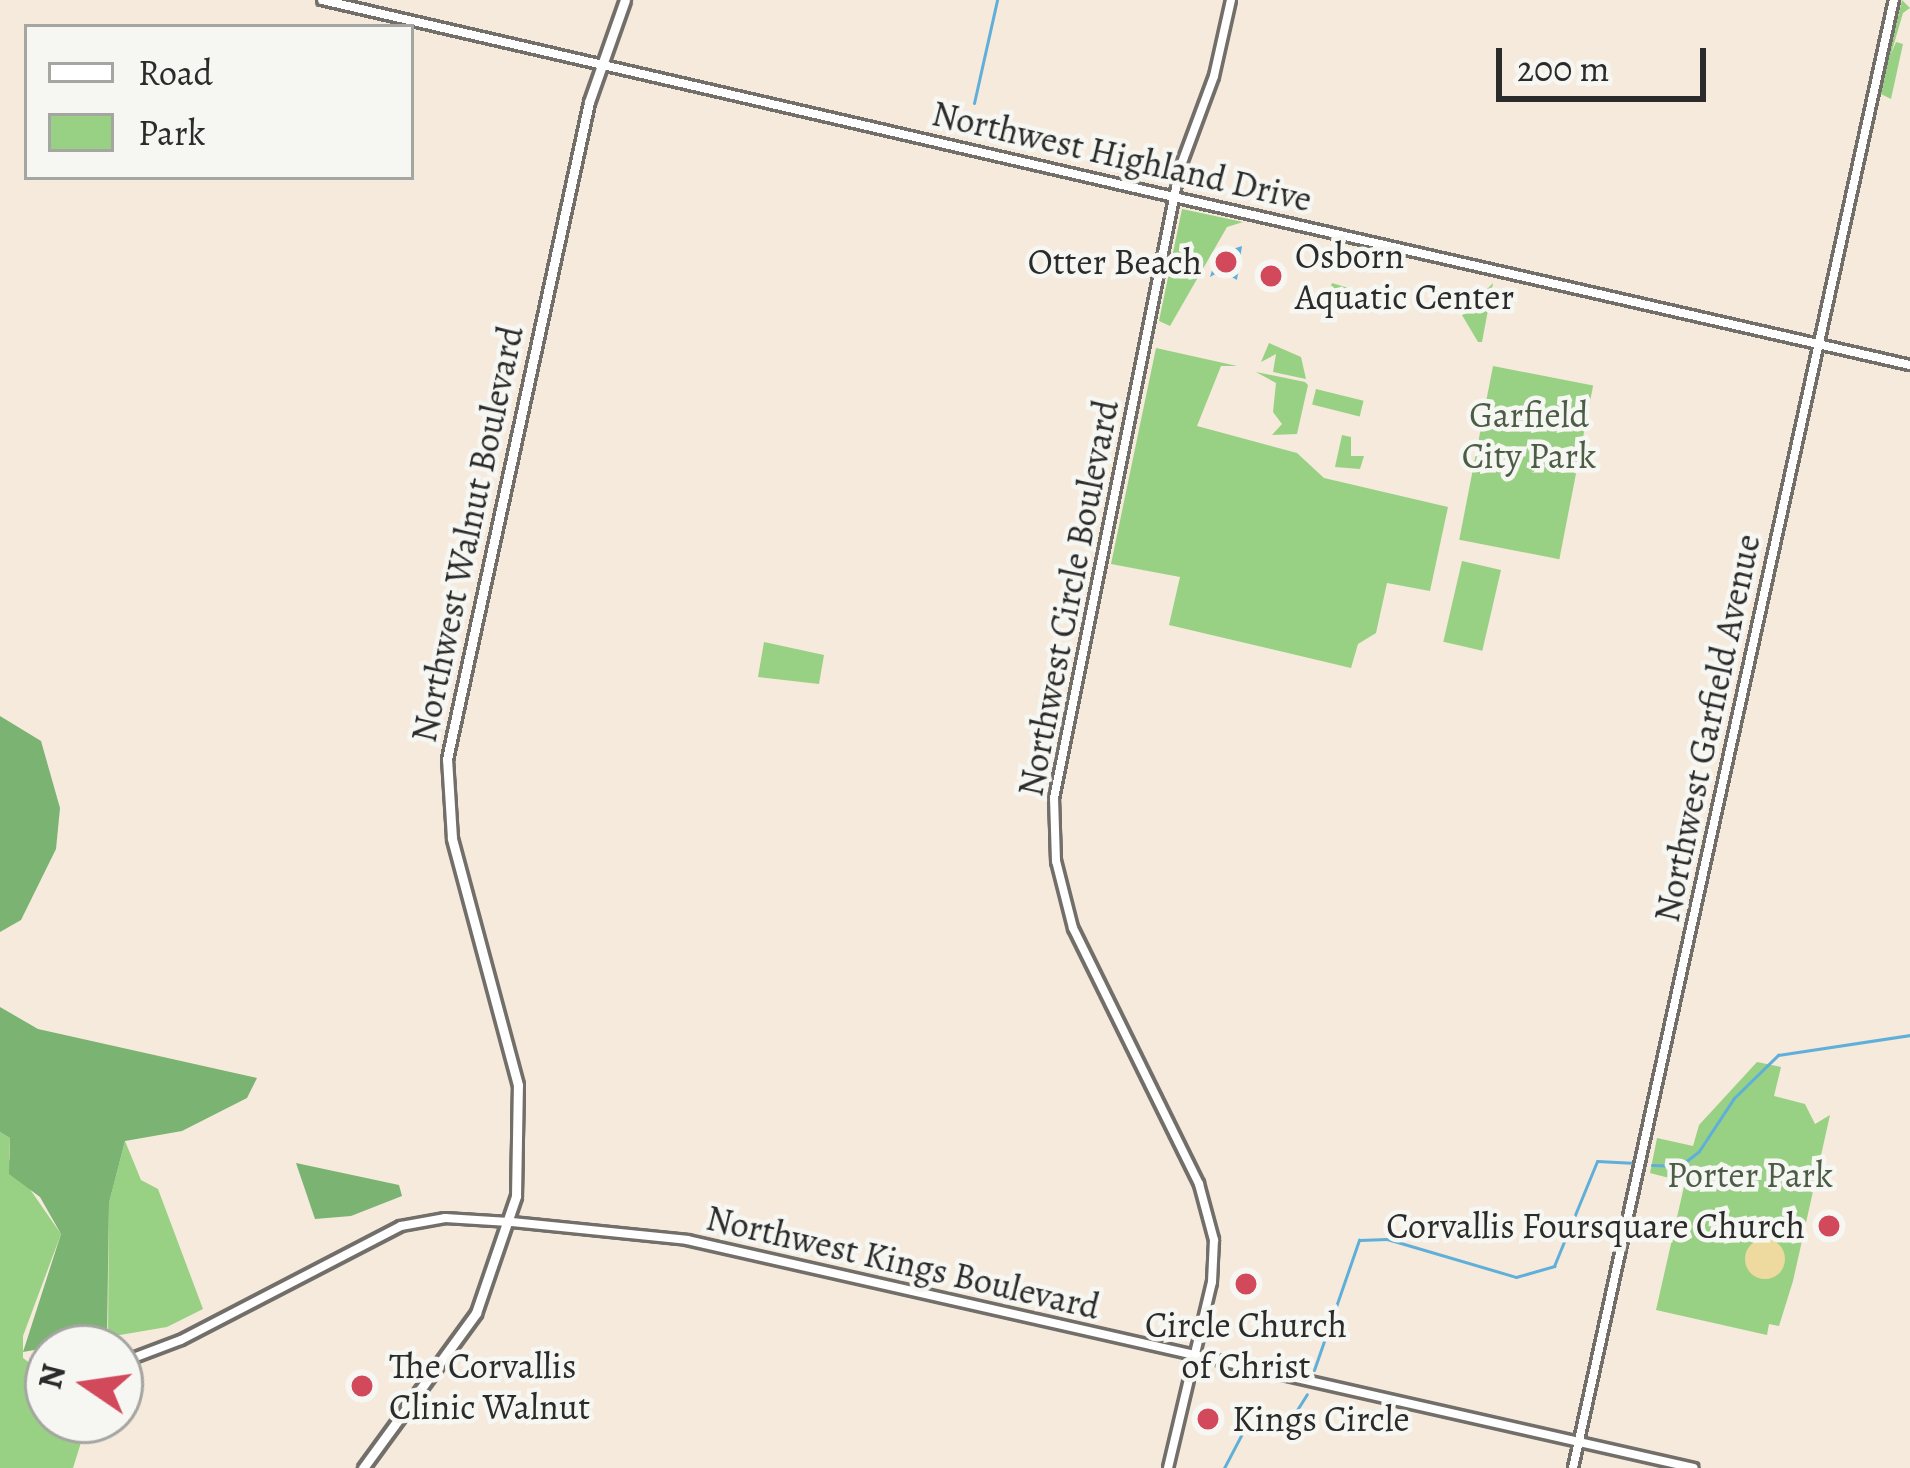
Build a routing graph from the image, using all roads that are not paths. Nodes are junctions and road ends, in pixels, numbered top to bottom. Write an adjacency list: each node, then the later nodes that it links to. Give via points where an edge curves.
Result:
1 (322, 0): 5 (main road, Northwest Highland Drive)
2 (625, 0): 5 (main road, Northwest Walnut Boulevard)
3 (1231, 0): 6 (main road, Northwest Circle Boulevard)
4 (1894, 0): 7 (main road, Northwest Garfield Avenue)
5 (600, 65): 6 (main road, Northwest Highland Drive); 9 (main road, Northwest Walnut Boulevard, via 511,438 448,759 452,838 518,1084 521,1155)
6 (1174, 197): 7 (main road, Northwest Highland Drive); 11 (main road, Northwest Circle Boulevard, via 1054,816 1073,928 1206,1204 1215,1253)
7 (1817, 344): 8 (main road, Northwest Highland Drive); 12 (main road, Northwest Garfield Avenue)
8 (1910, 365)
9 (511, 1222): 10 (main road, Northwest Kings Boulevard, via 445,1218 401,1226); 11 (main road, Northwest Kings Boulevard, via 687,1240); 13 (main road, Northwest Walnut Boulevard, via 467,1328)
10 (144, 1354)
11 (1195, 1357): 12 (main road, Northwest Kings Boulevard); 14 (main road, Northwest Circle Boulevard)
12 (1579, 1444): 15 (main road, Northwest Garfield Avenue); 16 (main road, Northwest Kings Boulevard)
13 (363, 1468)
14 (1168, 1468)
15 (1573, 1468)
16 (1694, 1468)

